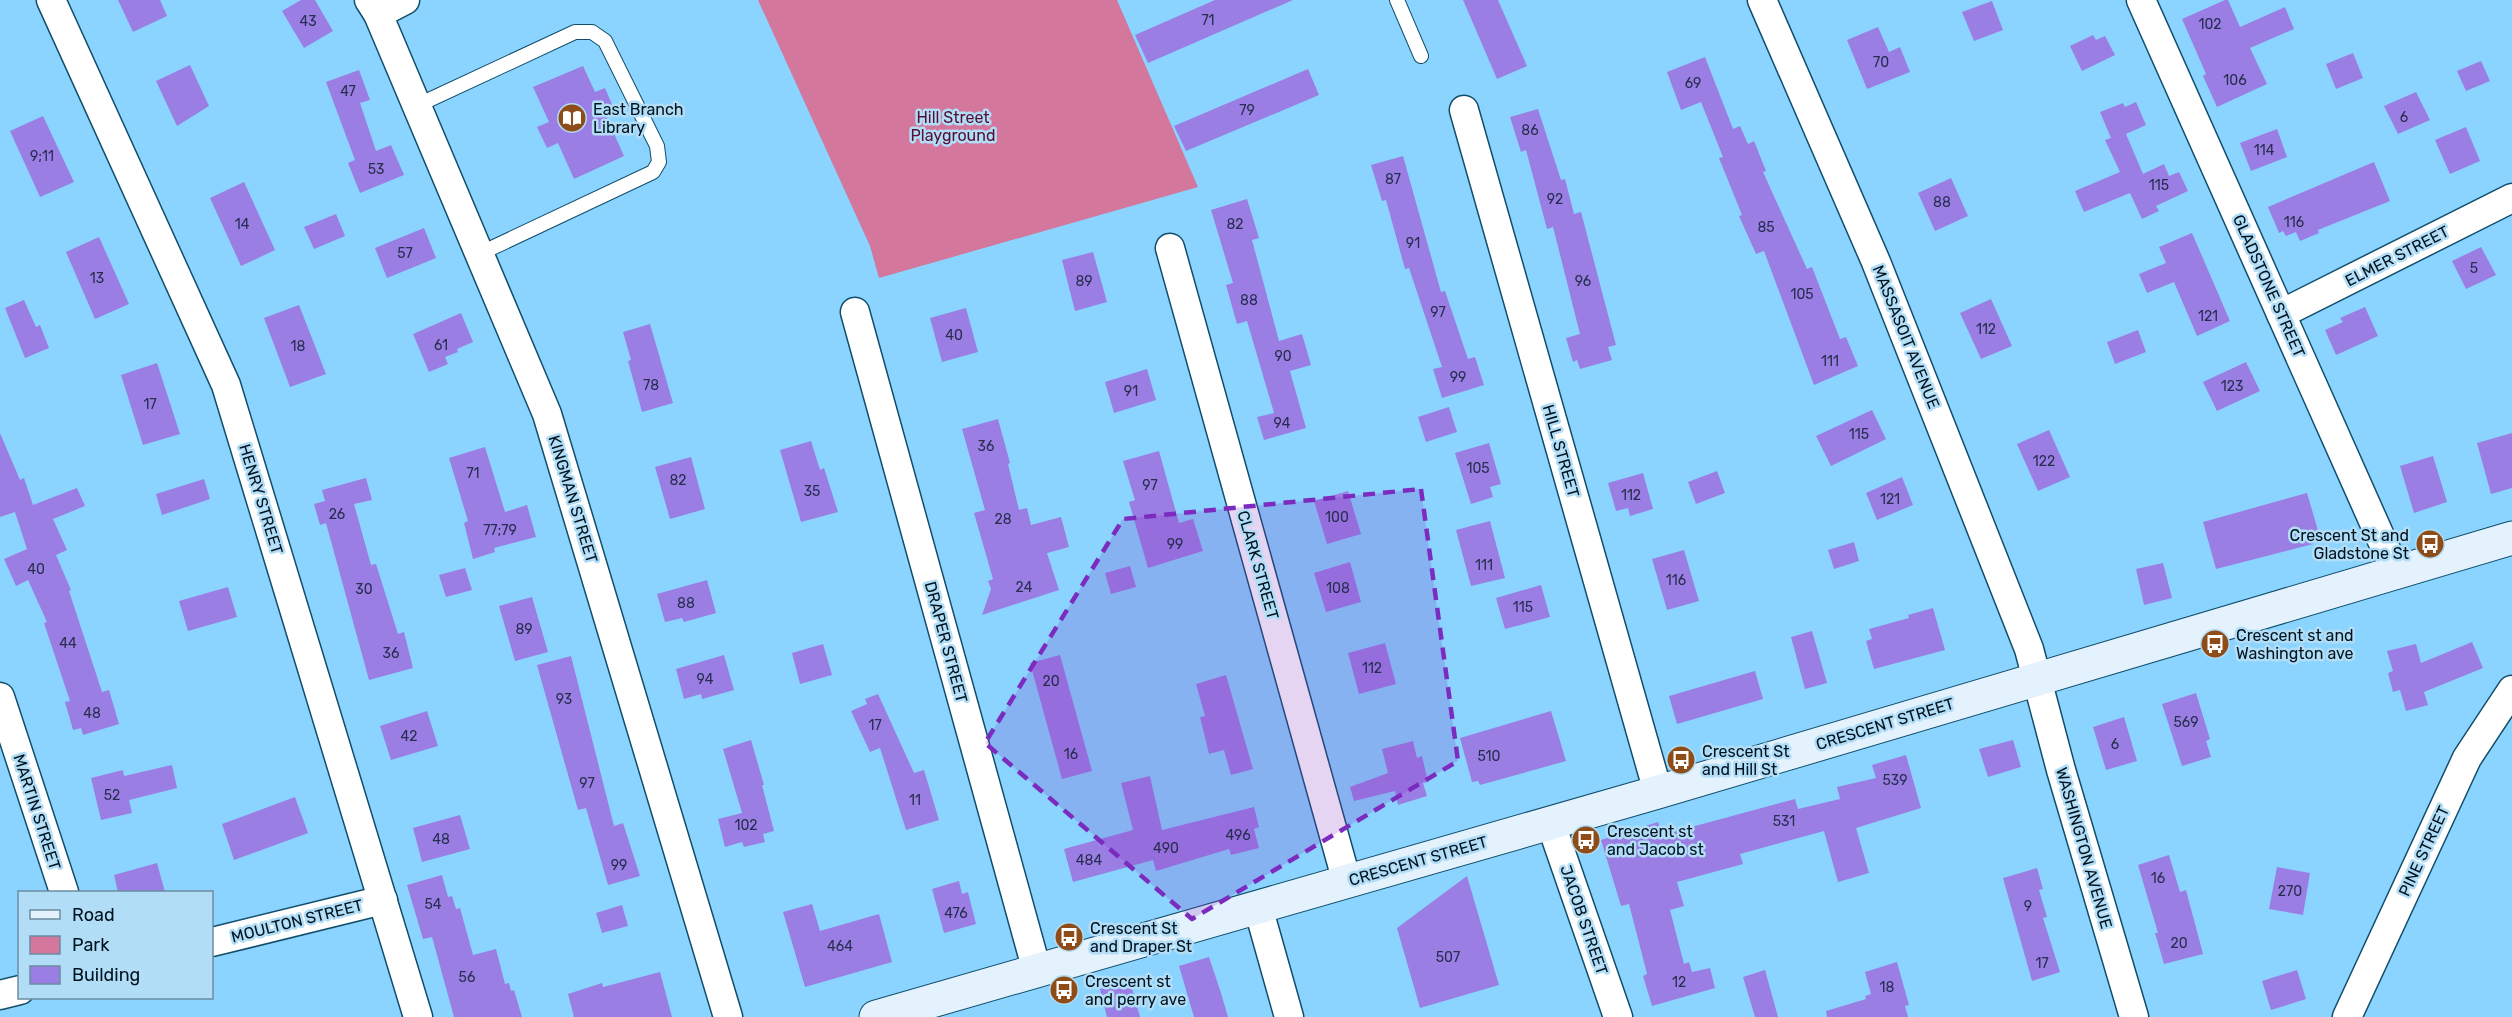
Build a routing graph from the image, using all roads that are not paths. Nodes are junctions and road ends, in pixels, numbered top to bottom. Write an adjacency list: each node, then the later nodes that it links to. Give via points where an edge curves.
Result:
1 (51, 0): 24 (street, HENRY STREET, via 226,385)
2 (405, 0): 6 (street)
3 (1397, 0): 7 (lane)
4 (1762, 0): 17 (street, MASSASOIT AVENUE, via 1876,262)
5 (2142, 0): 14 (street, GLADSTONE STREET)
6 (373, 7): 8 (street, KINGMAN STREET)
7 (1421, 56)
8 (417, 106): 12 (street, KINGMAN STREET); 12 (lane, via 575,32 591,32 605,41 657,146 658,162 653,172)
9 (1464, 110): 20 (street, HILL STREET)
10 (2512, 198): 14 (street, ELMER STREET)
11 (1170, 248): 22 (street, CLARK STREET)
12 (478, 254): 32 (street, KINGMAN STREET, via 547,414)
13 (855, 312): 27 (street, DRAPER STREET)
14 (2281, 314): 16 (street, GLADSTONE STREET)
15 (2512, 538): 16 (main road, CRESCENT STREET)
16 (2396, 572): 17 (main road, CRESCENT STREET)
17 (2037, 678): 20 (main road, CRESCENT STREET); 35 (street, WASHINGTON AVENUE)
18 (2512, 690): 36 (street, PINE STREET, via 2467,758)
19 (0, 697): 23 (street, MARTIN STREET)
20 (1658, 792): 21 (main road, CRESCENT STREET)
21 (1551, 824): 22 (main road, CRESCENT STREET); 34 (street, JACOB STREET)
22 (1347, 882): 25 (main road, CRESCENT STREET)
23 (64, 891)
24 (383, 900): 26 (street, MOULTON STREET); 31 (street, HENRY STREET)
25 (1258, 907): 27 (main road, CRESCENT STREET); 33 (street)
26 (213, 942)
27 (1037, 971): 30 (main road, CRESCENT STREET)
28 (18, 990): 29 (street)
29 (0, 995)
30 (894, 1015)
31 (418, 1017)
32 (728, 1017)
33 (1289, 1017)
34 (1618, 1017)
35 (2134, 1017)
36 (2347, 1017)

